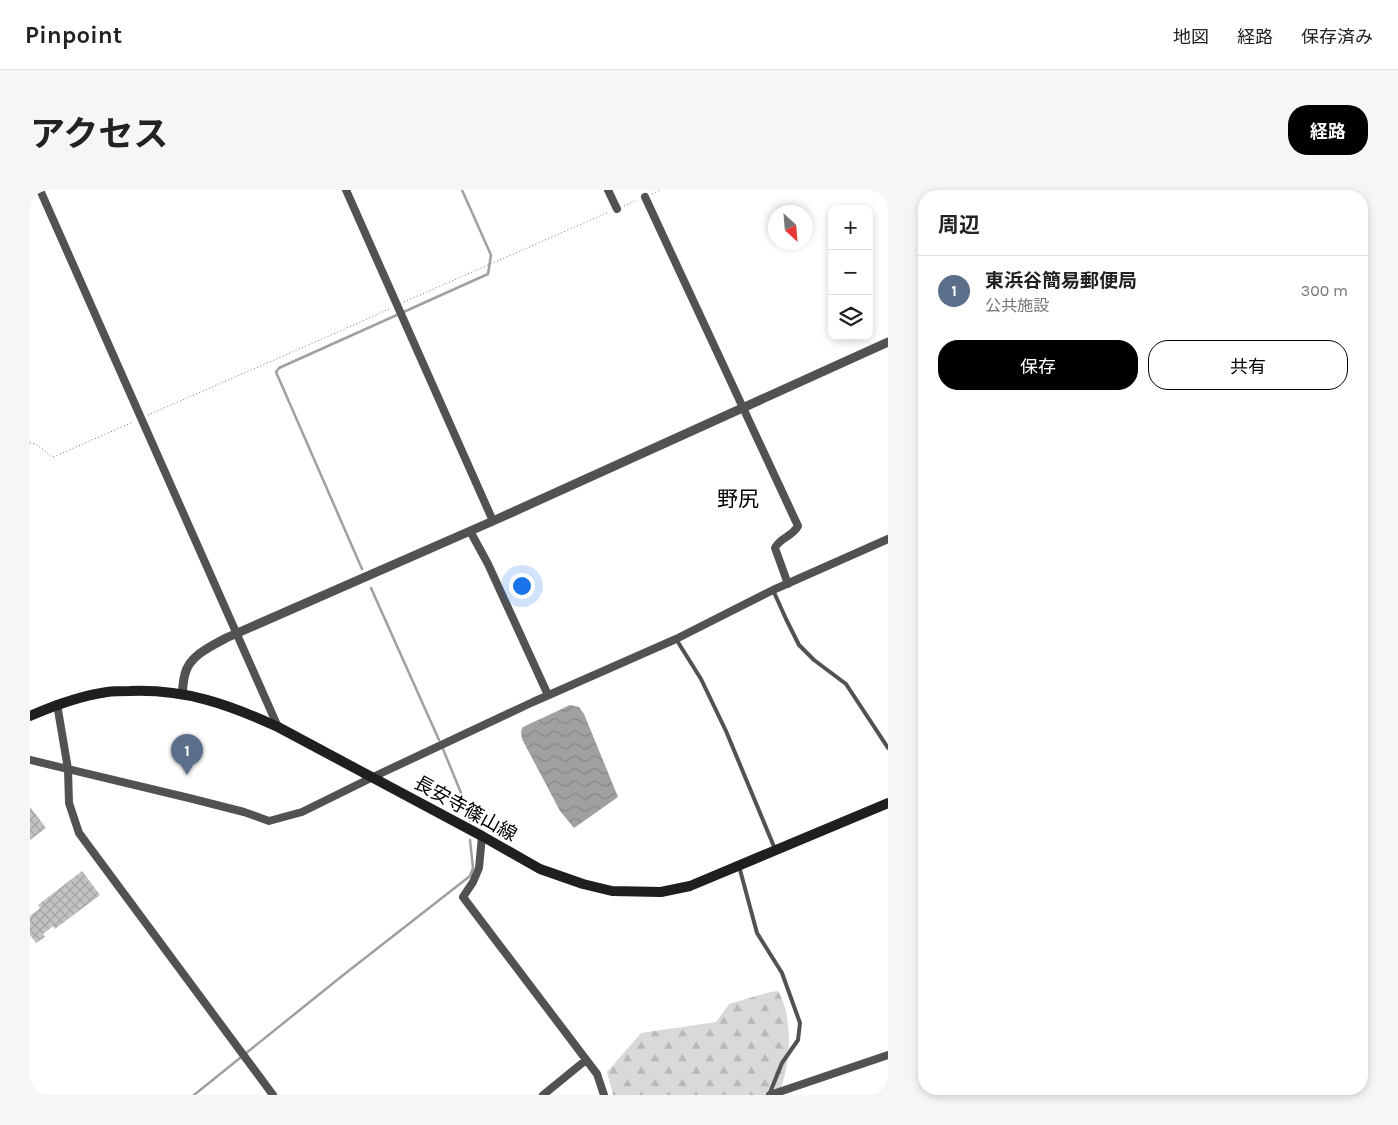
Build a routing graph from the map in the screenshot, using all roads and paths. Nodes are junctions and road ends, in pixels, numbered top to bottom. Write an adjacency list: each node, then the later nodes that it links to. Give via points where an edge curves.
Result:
1 (40, 190): 10 (street)
2 (346, 190): 7 (street)
3 (608, 190): 6 (street)
4 (660, 190): 5 (path)
5 (645, 197): 6 (path); 9 (street)
6 (617, 209): 7 (path)
7 (397, 305): 10 (path); 12 (street)
8 (888, 342): 9 (street)
9 (743, 408): 12 (street); 15 (street, via 798,526 775,548)
10 (141, 418): 11 (path, via 52,457); 17 (street)
11 (30, 443)
12 (493, 521): 13 (street)
13 (470, 531): 17 (street); 20 (street)
14 (888, 539): 15 (street)
15 (788, 584): 16 (street)
16 (773, 590): 18 (street); 24 (lane, via 799,644 846,684)
17 (236, 634): 19 (street, via 206,649 191,661 185,672); 23 (street)
18 (676, 639): 20 (street); 30 (lane, via 701,679 726,730)
19 (182, 694): 21 (main road, 長安寺篠山線, via 154,690 108,691); 23 (main road, 長安寺篠山線, via 214,701)
20 (548, 695): 27 (street)
21 (56, 704): 22 (main road, 長安寺篠山線); 26 (street)
22 (30, 716)
23 (278, 727): 27 (main road, 長安寺篠山線)
24 (888, 748)
25 (30, 760): 26 (street)
26 (68, 769): 27 (street, via 269,821 302,812); 34 (street, via 69,803 79,833)
27 (373, 777): 29 (main road, 長安寺篠山線)
28 (888, 803): 30 (main road, 長安寺篠山線)
29 (482, 836): 31 (main road, 長安寺篠山線, via 540,869 612,891 661,892 690,886); 33 (street, via 479,868 463,897)
30 (776, 850): 31 (main road, 長安寺篠山線)
31 (739, 866): 37 (lane, via 757,933 782,973 800,1023 798,1040 782,1063)
32 (888, 1055): 37 (street)
33 (586, 1060): 35 (street); 36 (street, via 598,1074)
34 (273, 1095)
35 (543, 1095)
36 (604, 1095)
37 (769, 1095)

